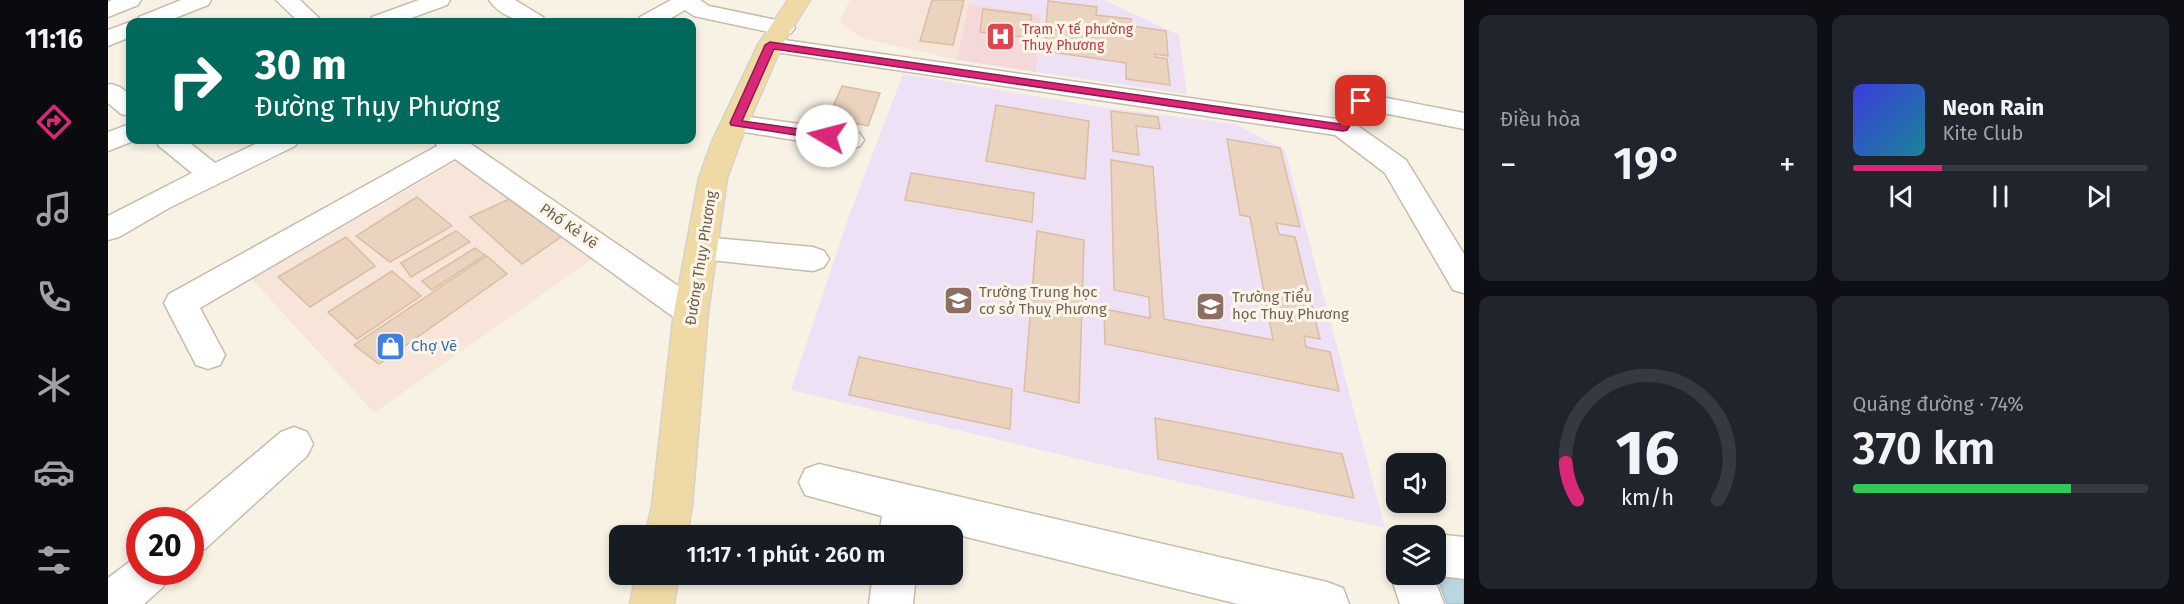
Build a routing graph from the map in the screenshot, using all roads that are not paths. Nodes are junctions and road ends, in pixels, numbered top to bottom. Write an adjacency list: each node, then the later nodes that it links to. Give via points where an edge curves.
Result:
1 (130, 0): 8 (street)
2 (286, 0): 10 (street)
3 (500, 0): 13 (street)
4 (800, 0): 16 (main road, Đường Thụy Phương)
5 (685, 1): 14 (street); 16 (street, via 702,11)
6 (191, 2): 9 (street)
7 (422, 2): 11 (street); 12 (street)
8 (108, 10)
9 (156, 18)
10 (307, 18)
11 (388, 18)
12 (437, 18)
13 (529, 18)
14 (655, 18)
15 (126, 31): 17 (street)
16 (777, 37): 19 (main road, Đường Thụy Phương); 20 (street)
17 (108, 39)
18 (1464, 121): 20 (street, via 1361,101)
19 (735, 123): 22 (street); 30 (main road, Đường Thụy Phương, via 714,178)
20 (1343, 128): 32 (street, via 1396,167)
21 (126, 134): 23 (street)
22 (850, 140)
23 (108, 142)
24 (174, 144): 28 (street)
25 (277, 144): 28 (street)
26 (449, 144): 34 (street, via 181,303)
27 (452, 144): 33 (street, Phố Kẻ Vẽ)
28 (212, 175): 29 (street)
29 (108, 230)
30 (702, 248): 31 (street); 33 (main road, Đường Thụy Phương)
31 (813, 259)
32 (1464, 281)
33 (692, 312): 39 (main road, Đường Thụy Phương)
34 (208, 355)
35 (294, 444): 38 (street)
36 (819, 482): 37 (street)
37 (902, 519): 49 (street)
38 (204, 523)
39 (668, 525)
40 (1446, 556): 41 (street)
41 (1464, 558)
42 (133, 585): 46 (street)
43 (656, 585): 47 (main road)
44 (894, 585): 48 (street)
45 (1416, 585): 50 (street)
46 (111, 604)
47 (652, 604)
48 (891, 604)
49 (1327, 604)
50 (1422, 604)

